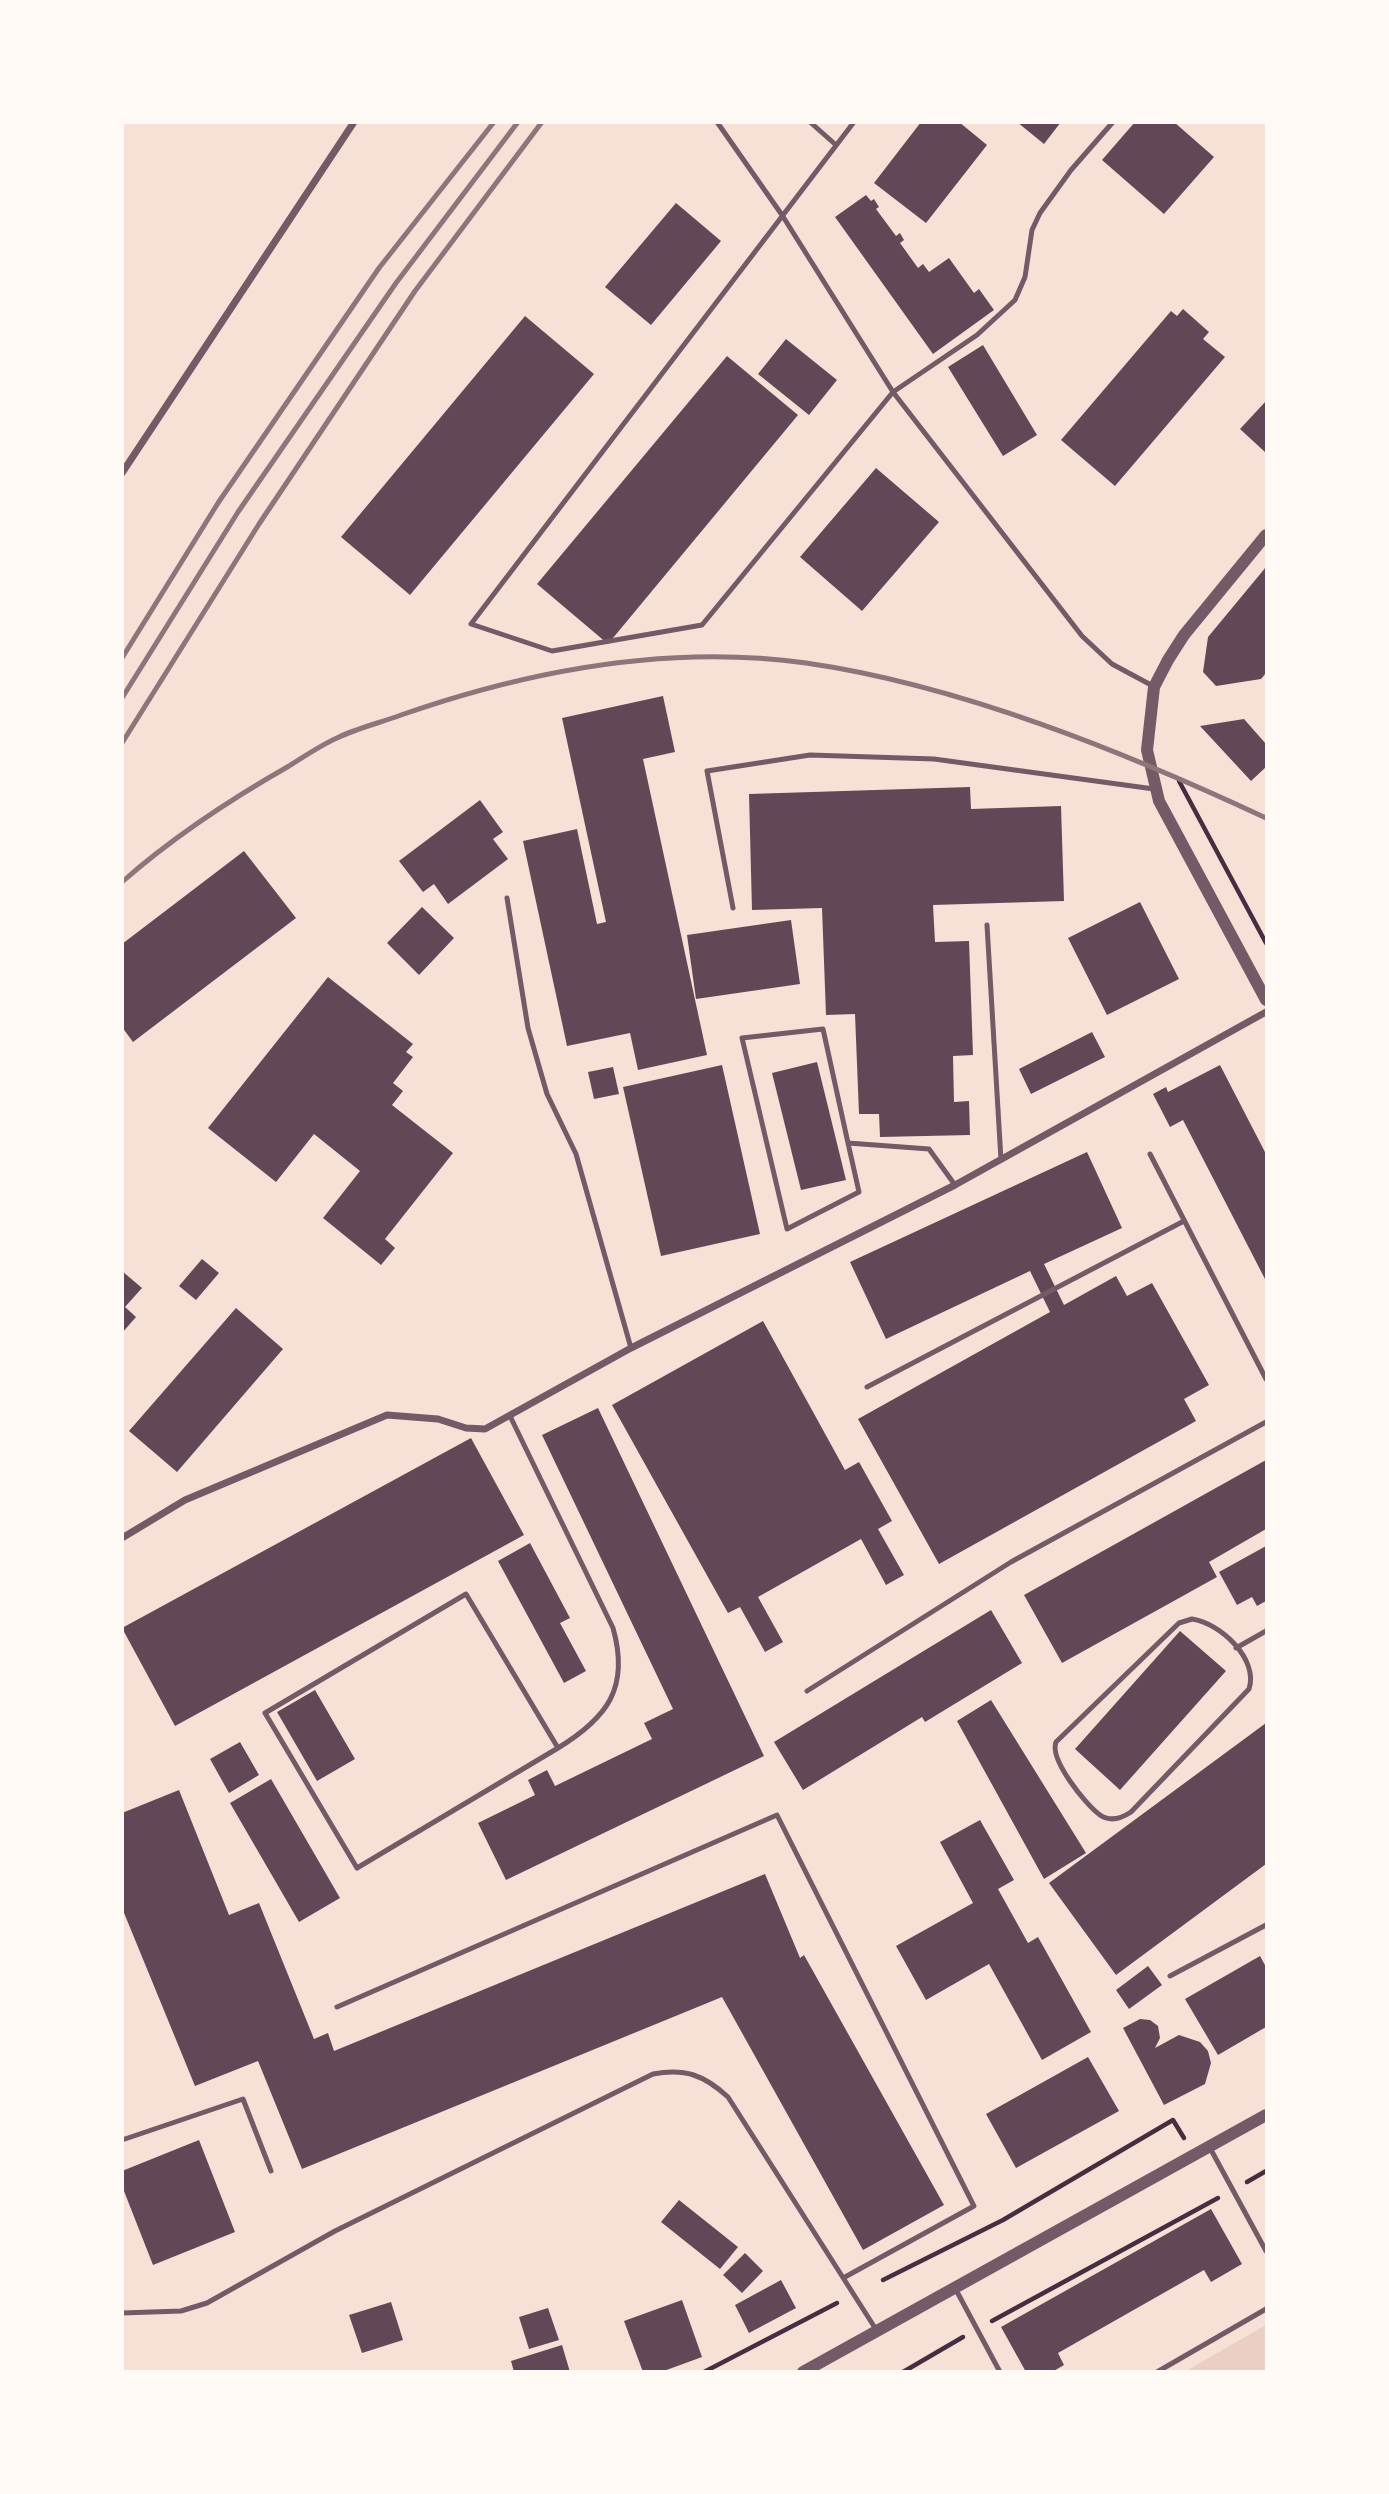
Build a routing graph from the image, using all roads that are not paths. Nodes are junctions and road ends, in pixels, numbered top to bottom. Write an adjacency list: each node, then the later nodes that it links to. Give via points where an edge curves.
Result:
1 (354, 122): 9 (street)
2 (717, 122): 7 (lane)
3 (810, 122): 6 (lane)
4 (854, 122): 6 (lane)
5 (1113, 122): 8 (lane, via 1040,213 1015,300 977,335)
6 (836, 145): 7 (lane)
7 (782, 215): 8 (lane); 8 (lane, via 471,624 552,650 702,625)
8 (893, 393): 11 (lane, via 1082,636 1112,664)
9 (122, 473)
10 (1266, 535): 11 (street, via 1184,635)
11 (1154, 687): 12 (street, via 1147,750)
12 (1154, 789): 14 (lane, via 934,759 810,755 707,771); 16 (street)
13 (507, 898): 23 (lane, via 528,1028 547,1094 576,1154)
14 (733, 908)
15 (987, 925): 20 (lane)
16 (1266, 1000)
17 (1266, 1012): 20 (street)
18 (848, 1143): 18 (lane, via 823,1029 742,1038 787,1228 859,1192); 21 (lane, via 929,1149)
19 (1150, 1154): 22 (lane)
20 (1001, 1160): 21 (street)
21 (955, 1185): 23 (street)
22 (1184, 1221): 24 (lane); 25 (lane)
23 (631, 1348): 26 (street)
24 (1266, 1379)
25 (867, 1387)
26 (510, 1416): 28 (street, via 485,1429 387,1415 185,1500); 32 (lane, via 613,1628 619,1650 616,1684 602,1715)
27 (1266, 1422): 31 (lane, via 1011,1562)
28 (122, 1538)
29 (1266, 1631): 30 (lane)
30 (1236, 1648): 30 (lane, via 1252,1674 1249,1689 1131,1812 1116,1818 1100,1814 1058,1765 1053,1749 1059,1737 1179,1623 1202,1620)
31 (807, 1690)
32 (558, 1748): 32 (lane, via 357,1868 265,1713 466,1594)
33 (1266, 1924): 34 (lane)
34 (1170, 1976)
35 (337, 2007): 41 (lane, via 777,1815 974,2206)
36 (1266, 2115): 38 (street)
37 (122, 2140): 39 (lane, via 243,2099)
38 (1208, 2145): 40 (lane); 42 (street)
39 (271, 2171)
40 (1266, 2251)
41 (845, 2277): 44 (lane, via 728,2097 692,2072 672,2071 653,2074 335,2231 207,2303 181,2311); 45 (lane)
42 (954, 2287): 45 (street); 47 (lane)
43 (1266, 2309): 48 (lane)
44 (122, 2313)
45 (877, 2331): 46 (street)
46 (803, 2371)
47 (1000, 2371)
48 (1157, 2371)

